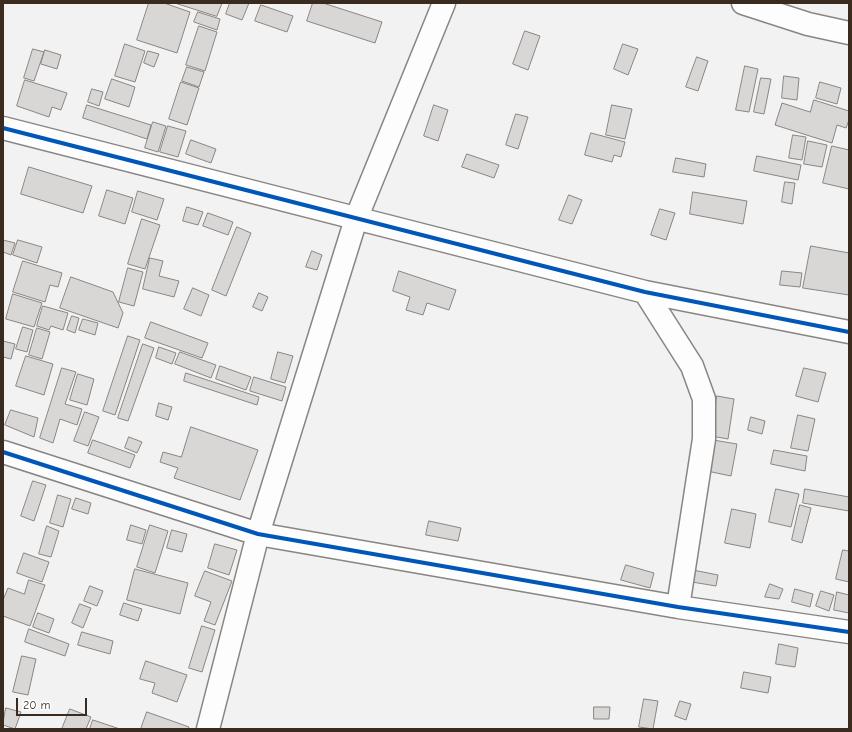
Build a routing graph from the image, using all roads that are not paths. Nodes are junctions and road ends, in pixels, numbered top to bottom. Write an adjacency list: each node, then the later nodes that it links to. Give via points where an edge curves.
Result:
1 (444, 3): 5 (street)
2 (743, 3): 3 (street, via 808,24)
3 (849, 33)
4 (3, 128): 5 (street)
5 (356, 219): 6 (street); 9 (street)
6 (645, 292): 7 (street); 10 (street, via 692,366 704,399 704,439)
7 (849, 332)
8 (3, 452): 9 (street)
9 (258, 534): 10 (street); 12 (street)
10 (678, 607): 11 (street)
11 (849, 632)
12 (208, 729)

